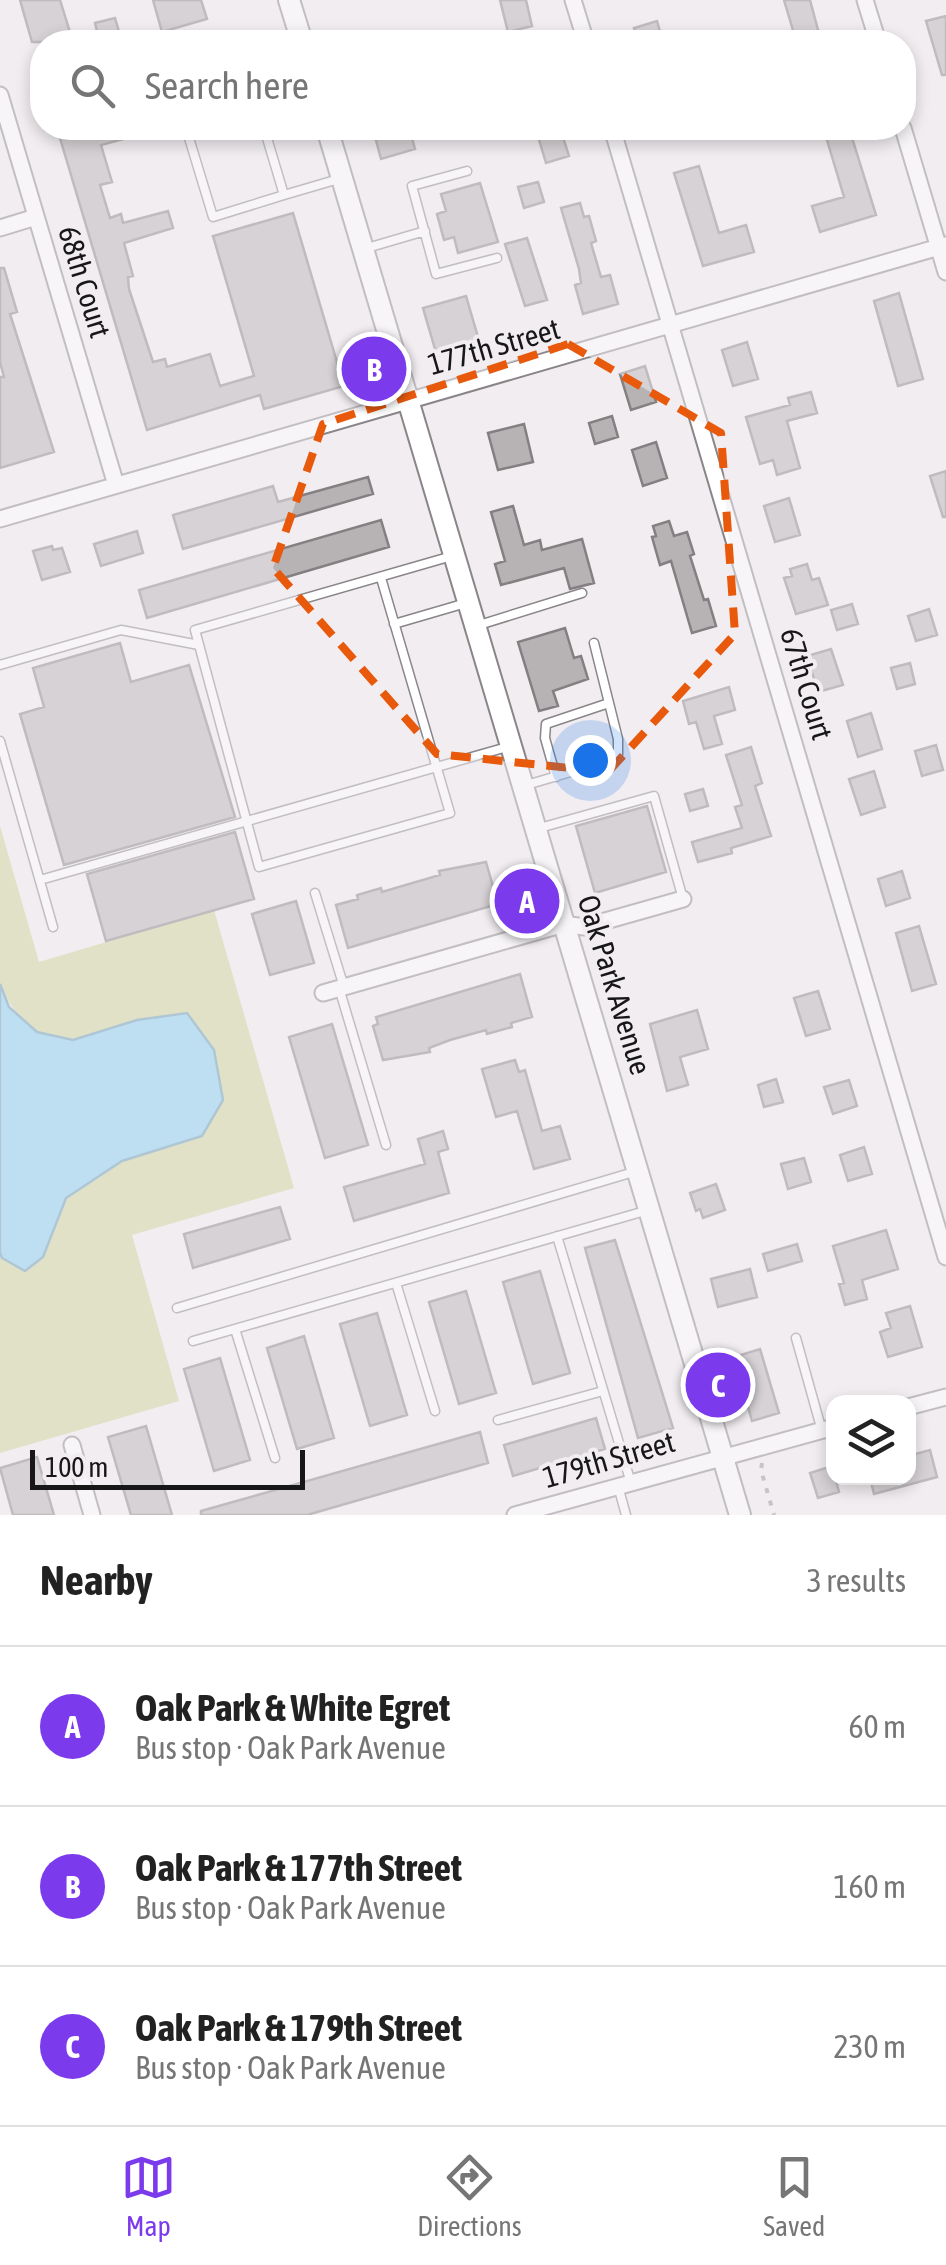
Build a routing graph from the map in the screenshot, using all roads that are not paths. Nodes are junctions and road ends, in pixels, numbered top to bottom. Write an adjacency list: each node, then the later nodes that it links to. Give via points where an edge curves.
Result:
1 (290, 0): 4 (street)
2 (574, 0): 5 (street)
3 (865, 0): 6 (street)
4 (299, 30)
5 (583, 30)
6 (874, 30)
7 (0, 94): 16 (street, 68th Court)
8 (190, 140): 15 (lane, via 213,217)
9 (268, 140): 15 (lane)
10 (331, 140): 14 (street, Oak Park Avenue)
11 (616, 140): 23 (street, 67th Court)
12 (907, 140): 19 (street)
13 (468, 171): 18 (lane, via 412,186)
14 (342, 178): 15 (lane); 20 (street, Oak Park Avenue)
15 (284, 195)
16 (36, 217): 17 (street); 25 (street, 68th Court)
17 (0, 228)
18 (424, 231): 20 (lane); 21 (lane, via 436,274)
19 (942, 246): 22 (street); 23 (street, 177th Street)
20 (364, 249): 24 (street, Oak Park Avenue)
21 (496, 258)
22 (946, 272)
23 (671, 325): 24 (street, 177th Street); 54 (street, 67th Court)
24 (408, 401): 25 (street, 177th Street); 27 (street, Oak Park Avenue)
25 (116, 485): 26 (street, 177th Street)
26 (0, 519)
27 (454, 556): 28 (lane); 30 (street, Oak Park Avenue)
28 (381, 578): 31 (lane); 34 (lane, via 195,630)
29 (582, 594): 32 (lane)
30 (468, 602): 31 (lane); 32 (street, Oak Park Avenue)
31 (394, 624): 39 (lane)
32 (476, 626): 38 (street, Oak Park Avenue)
33 (594, 642): 36 (lane)
34 (199, 645): 35 (lane, via 121,630); 42 (lane)
35 (0, 665)
36 (609, 703): 40 (lane, via 552,720 544,730); 40 (lane, via 618,756)
37 (0, 741): 44 (lane)
38 (511, 746): 39 (lane); 41 (street, Oak Park Avenue)
39 (436, 767): 42 (lane); 42 (lane, via 450,813 259,866)
40 (556, 776): 41 (lane)
41 (523, 786): 43 (street, Oak Park Avenue)
42 (247, 822): 44 (lane)
43 (536, 828): 46 (lane, via 654,796); 47 (street, Oak Park Avenue)
44 (40, 880): 48 (lane)
45 (315, 894): 49 (lane)
46 (682, 898): 47 (street, via 584,927)
47 (564, 924): 49 (street); 51 (street, Oak Park Avenue)
48 (52, 926)
49 (335, 990): 50 (lane)
50 (386, 1145)
51 (638, 1171): 52 (street, Oak Park Avenue); 56 (lane)
52 (649, 1210): 53 (lane); 68 (street, Oak Park Avenue)
53 (557, 1236): 55 (lane); 60 (lane)
54 (946, 1256)
55 (396, 1283): 57 (lane); 63 (lane)
56 (177, 1308)
57 (235, 1330): 59 (lane); 69 (lane)
58 (796, 1338): 65 (lane)
59 (193, 1341)
60 (603, 1390): 64 (lane); 70 (lane)
61 (946, 1397): 62 (street)
62 (916, 1405)
63 (435, 1411)
64 (498, 1420)
65 (826, 1423)
66 (826, 1430): 68 (street, 179th Street)
67 (72, 1445): 71 (street)
68 (723, 1457): 70 (street, 179th Street); 74 (street, Oak Park Avenue)
69 (274, 1458)
70 (624, 1484): 72 (street, 179th Street); 73 (lane)
71 (92, 1515)
72 (515, 1515)
73 (626, 1515)
74 (740, 1515)

